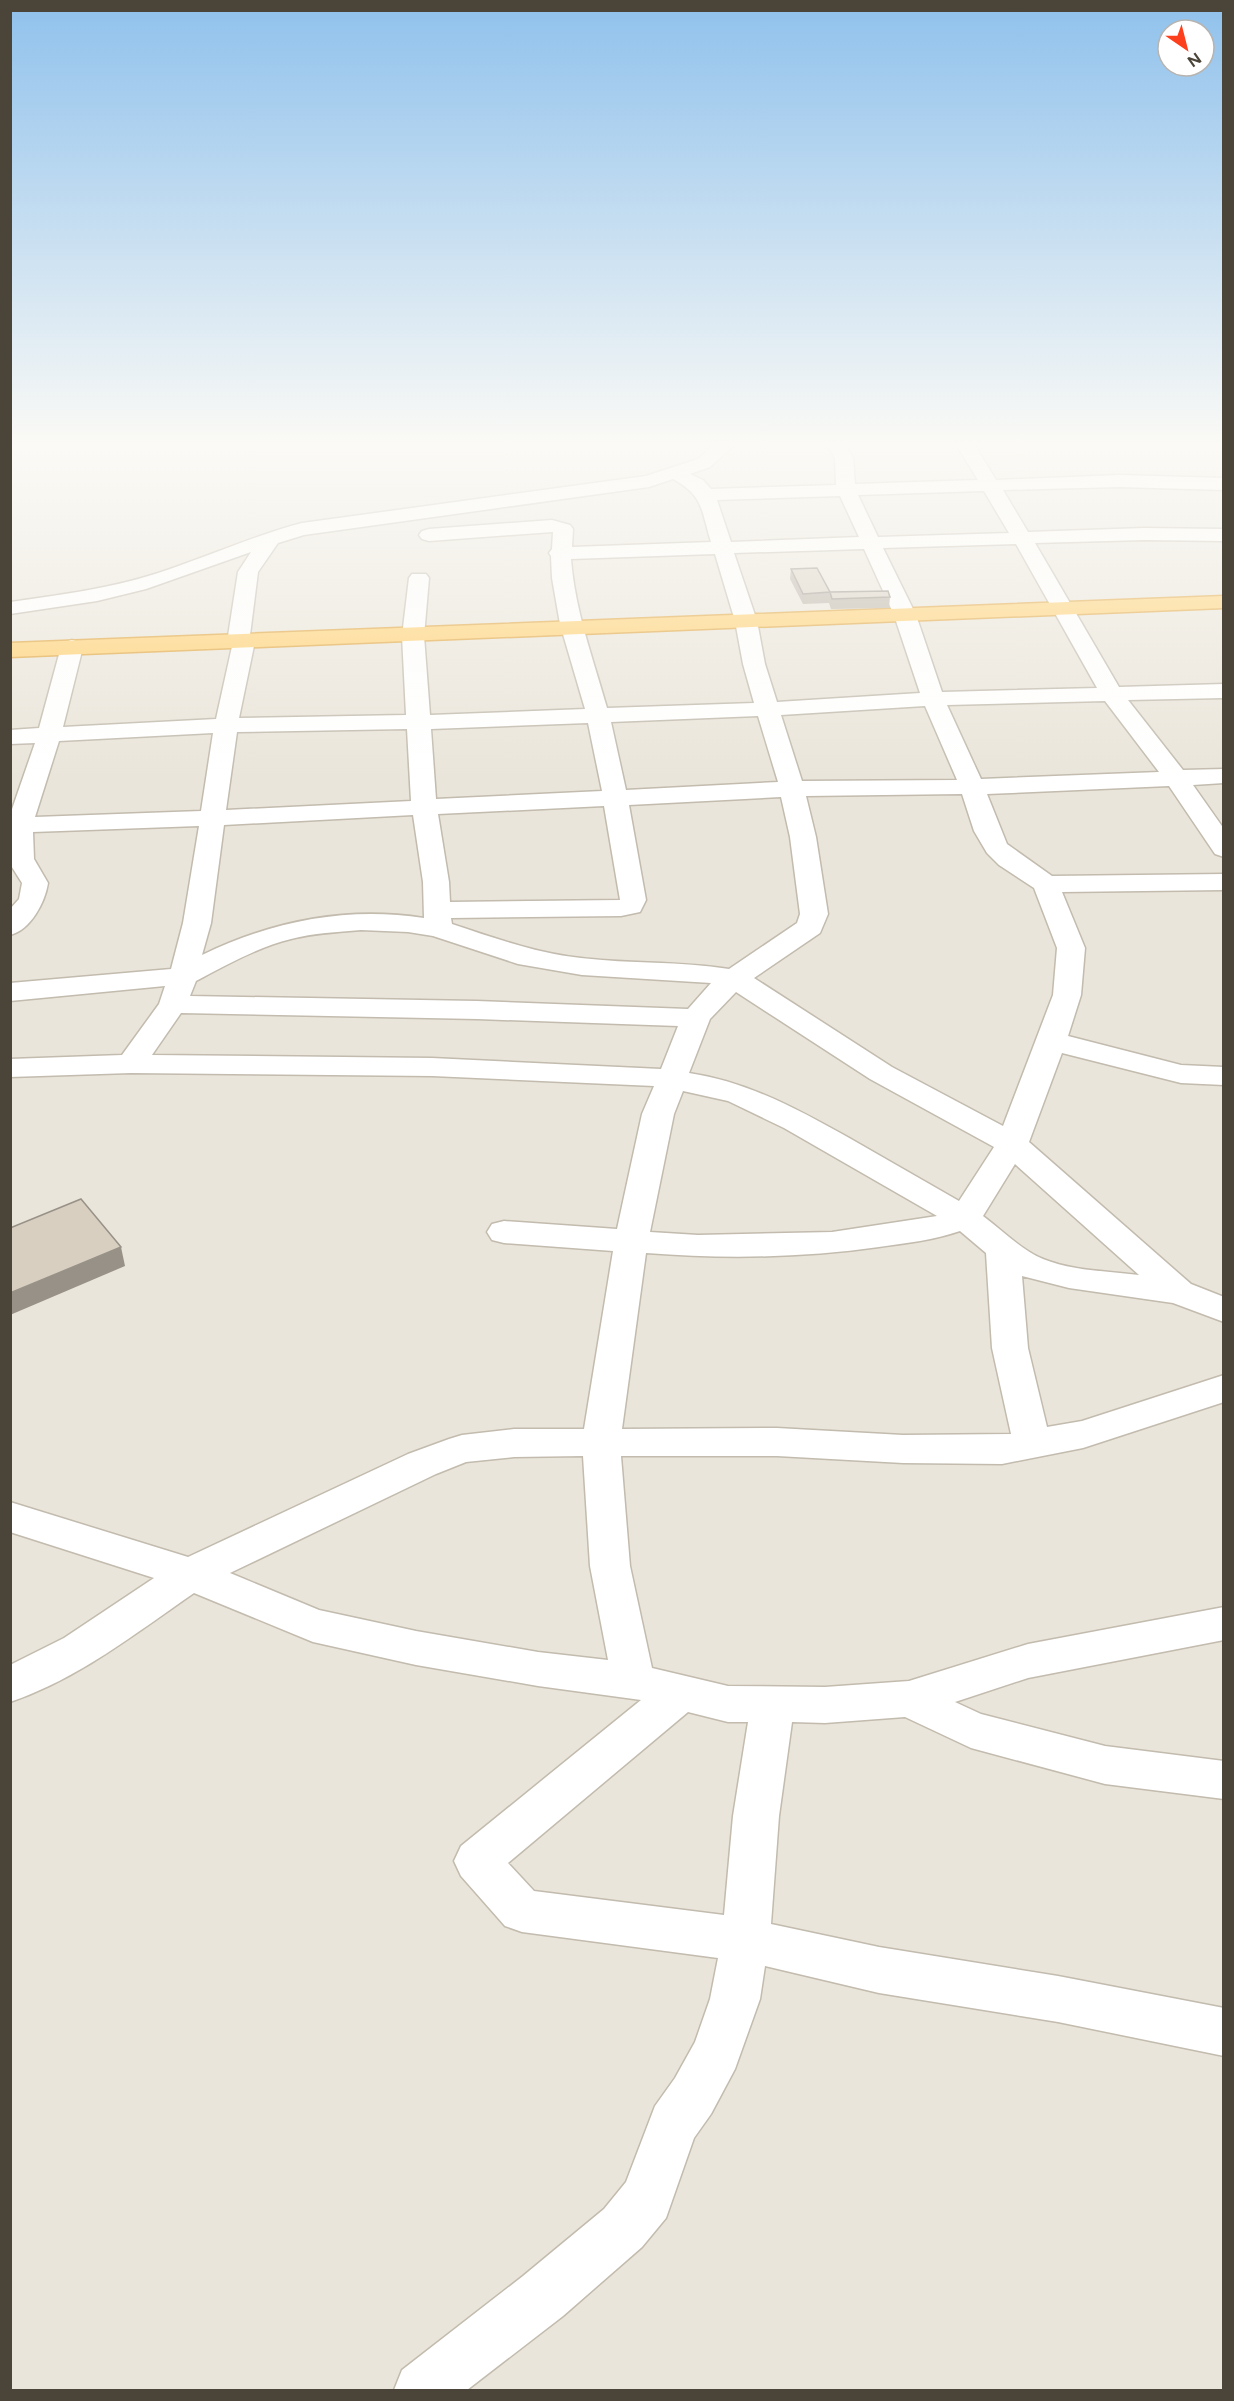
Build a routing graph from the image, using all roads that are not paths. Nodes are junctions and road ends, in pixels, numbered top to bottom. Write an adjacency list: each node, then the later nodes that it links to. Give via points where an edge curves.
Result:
1 (223, 556): 9 (street, via 132,587)
2 (259, 556): 15 (street, via 248,572 239,636)
3 (559, 556): 13 (street)
4 (725, 556): 12 (street)
5 (879, 556): 11 (street)
6 (1033, 556): 10 (street)
7 (419, 578): 14 (street)
8 (1224, 602): 10 (highway)
9 (10, 608)
10 (1064, 609): 11 (highway); 19 (street)
11 (905, 615): 12 (highway); 20 (street)
12 (746, 621): 13 (highway); 21 (street, via 754,664)
13 (570, 628): 14 (highway); 22 (street)
14 (413, 636): 15 (highway); 23 (street)
15 (244, 641): 16 (highway); 24 (street)
16 (72, 647): 17 (highway); 25 (street)
17 (10, 650)
18 (1224, 691): 19 (street)
19 (1112, 695): 20 (street); 28 (street)
20 (933, 699): 21 (street); 29 (street)
21 (769, 709): 22 (street); 30 (street)
22 (598, 715): 23 (street); 31 (street)
23 (418, 722): 24 (street); 32 (street)
24 (226, 726): 25 (street); 33 (street)
25 (49, 735): 26 (street); 34 (street)
26 (10, 737)
27 (1224, 776): 28 (street)
28 (1176, 778): 29 (street); 35 (street)
29 (972, 787): 30 (street); 37 (street, via 996,848)
30 (792, 789): 31 (street); 41 (street, via 814,914 810,927)
31 (615, 798): 32 (street); 38 (street, via 633,900 630,906)
32 (424, 808): 33 (street); 38 (street, via 436,882)
33 (211, 818): 34 (street); 40 (street, via 197,922)
34 (15, 825): 39 (street, via 21,860 35,883 32,900)
35 (1224, 849)
36 (1224, 882): 37 (street)
37 (1046, 884): 45 (street, via 1071,948 1067,996)
38 (437, 919): 40 (street, via 317,925 280,933); 41 (street, via 528,958 582,967 700,973)
39 (10, 927)
40 (183, 976): 42 (street); 43 (street)
41 (736, 979): 44 (street, via 704,1005); 50 (street, via 881,1073)
42 (10, 992)
43 (173, 1004): 44 (street); 46 (street)
44 (696, 1018): 49 (street)
45 (1052, 1041): 48 (street, via 1181,1074); 50 (street)
46 (131, 1064): 47 (street); 49 (street, via 432,1067)
47 (10, 1068)
48 (1224, 1076)
49 (672, 1079): 51 (street, via 739,1094 786,1116); 53 (street, via 658,1114)
50 (1012, 1144): 51 (street); 55 (street)
51 (965, 1218): 53 (street, via 932,1229 832,1243 698,1246); 54 (street)
52 (504, 1232): 53 (street)
53 (631, 1241): 58 (street)
54 (1003, 1249): 55 (street, via 1031,1267 1069,1277); 59 (street, via 1010,1348)
55 (1179, 1292): 56 (street)
56 (1224, 1310)
57 (1224, 1388): 59 (street, via 1083,1434)
58 (601, 1442): 59 (street, via 777,1442 1002,1450); 61 (street, via 514,1443 462,1449 422,1464); 63 (street, via 610,1566)
59 (1032, 1444)
60 (10, 1518): 61 (street)
61 (191, 1574): 63 (street, via 313,1625 427,1650); 64 (street, via 79,1650)
62 (1224, 1623): 66 (street, via 1028,1661)
63 (633, 1681): 65 (street)
64 (10, 1685)
65 (680, 1693): 67 (street, via 728,1704); 69 (street, via 477,1861 522,1911)
66 (909, 1700): 67 (street); 68 (street, via 971,1730 1105,1765)
67 (773, 1704): 69 (street, via 756,1816)
68 (1224, 1780)
69 (746, 1940): 70 (street, via 879,1970 1058,1999); 71 (street, via 735,1999 717,2052 673,2124 647,2199 623,2228 552,2289)
70 (1224, 2032)
71 (422, 2391)

